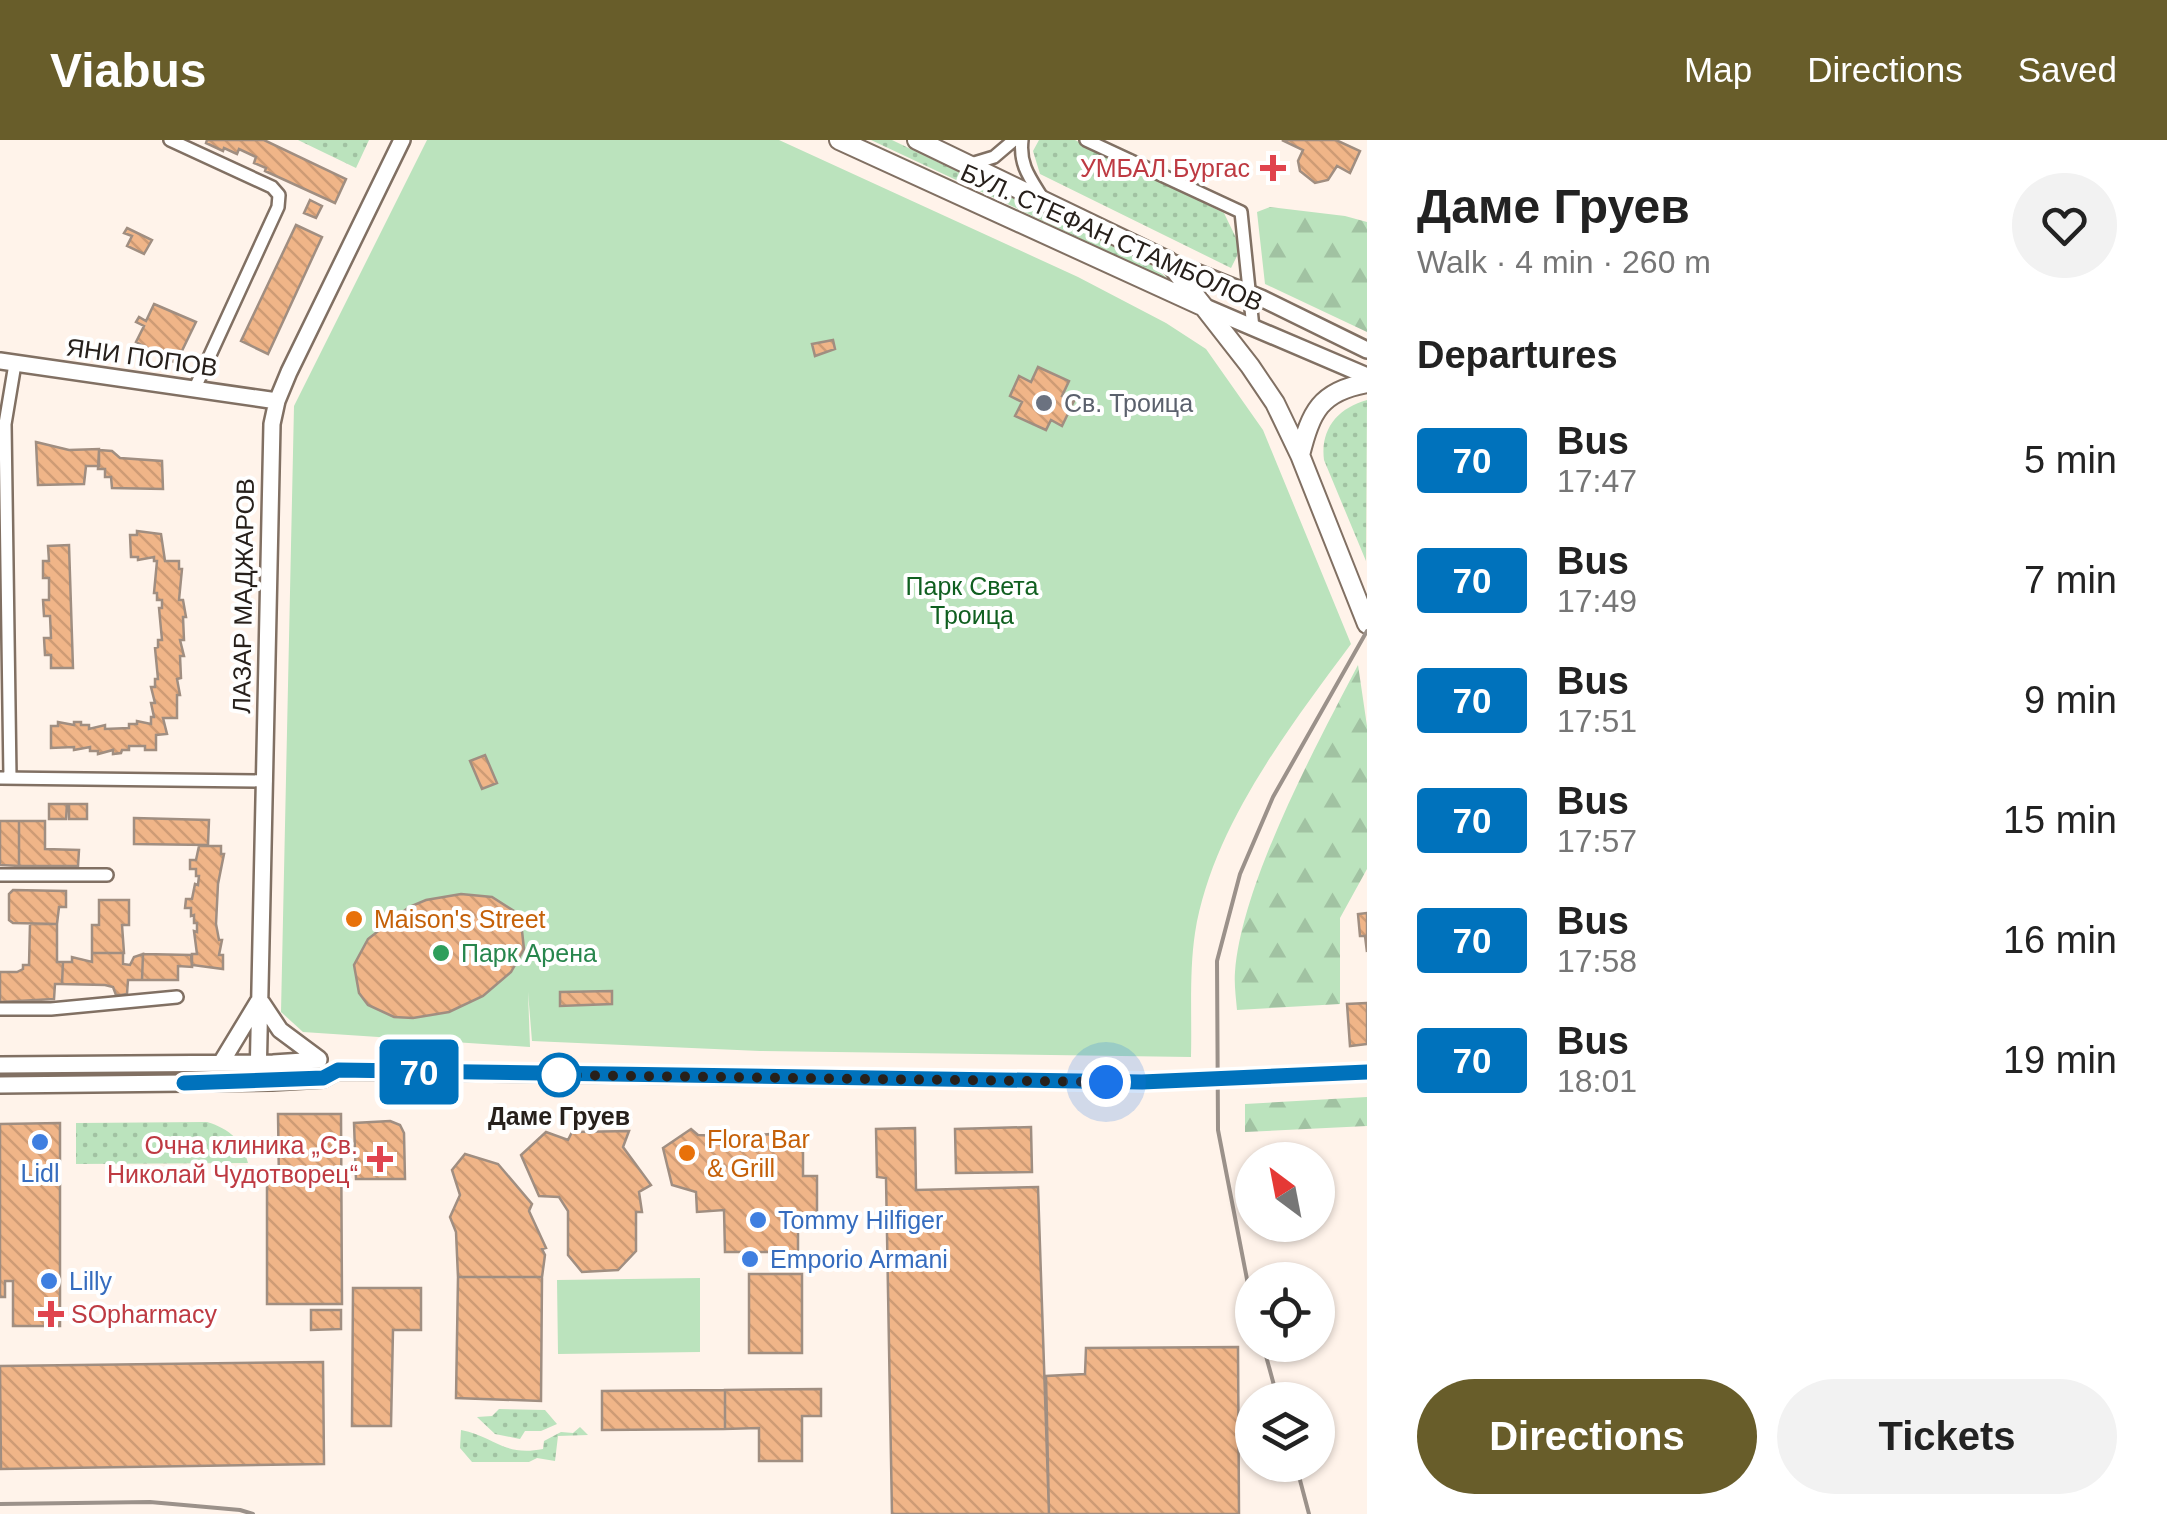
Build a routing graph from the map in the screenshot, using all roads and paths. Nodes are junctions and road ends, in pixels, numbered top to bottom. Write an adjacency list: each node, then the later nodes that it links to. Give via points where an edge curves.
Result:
1 (170, 140): 17 (street, via 280,195)
2 (402, 140): 18 (main road, ЛАЗАР МАДЖАРОВ)
3 (839, 140): 12 (main road, БУЛ. СТЕФАН СТАМБОЛОВ)
4 (917, 140): 8 (main road, БУЛ. СТЕФАН СТАМБОЛОВ)
5 (1014, 140): 8 (street, via 994,157)
6 (1022, 140): 9 (street, via 1023,168)
7 (1086, 140): 11 (street, via 1240,212)
8 (967, 165): 9 (main road, БУЛ. СТЕФАН СТАМБОЛОВ)
9 (1043, 199): 10 (main road, БУЛ. СТЕФАН СТАМБОЛОВ)
10 (1168, 261): 11 (main road, БУЛ. СТЕФАН СТАМБОЛОВ); 12 (main road)
11 (1250, 294): 13 (street); 14 (main road, БУЛ. СТЕФАН СТАМБОЛОВ)
12 (1205, 307): 13 (main road, БУЛ. СТЕФАН СТАМБОЛОВ); 19 (main road, via 1275,402)
13 (1253, 328): 16 (main road, БУЛ. СТЕФАН СТАМБОЛОВ)
14 (1367, 350)
15 (8, 363): 17 (main road, ЯНИ ПОПОВ); 21 (street)
16 (1367, 379): 19 (main road, via 1321,403)
17 (194, 390): 18 (main road, ЯНИ ПОПОВ)
18 (276, 401): 22 (main road, ЛАЗАР МАДЖАРОВ)
19 (1300, 454): 20 (main road)
20 (1367, 624)
21 (5, 778): 22 (street)
22 (266, 781): 26 (main road, ЛАЗАР МАДЖАРОВ)
23 (0, 875): 24 (street)
24 (107, 875)
25 (177, 997): 27 (street)
26 (260, 999): 28 (main road, via 280,1030); 29 (main road); 30 (main road, ЛАЗАР МАДЖАРОВ)
27 (0, 1008)
28 (319, 1060): 30 (main road); 32 (main road)
29 (221, 1063): 30 (main road); 31 (main road)
30 (259, 1063): 34 (main road, ЛАЗАР МАДЖАРОВ)
31 (0, 1065)
32 (338, 1070): 33 (main road, bridge, via 1142,1082); 34 (main road, via 323,1078)
33 (1367, 1072)
34 (258, 1082): 35 (main road)
35 (0, 1086)

